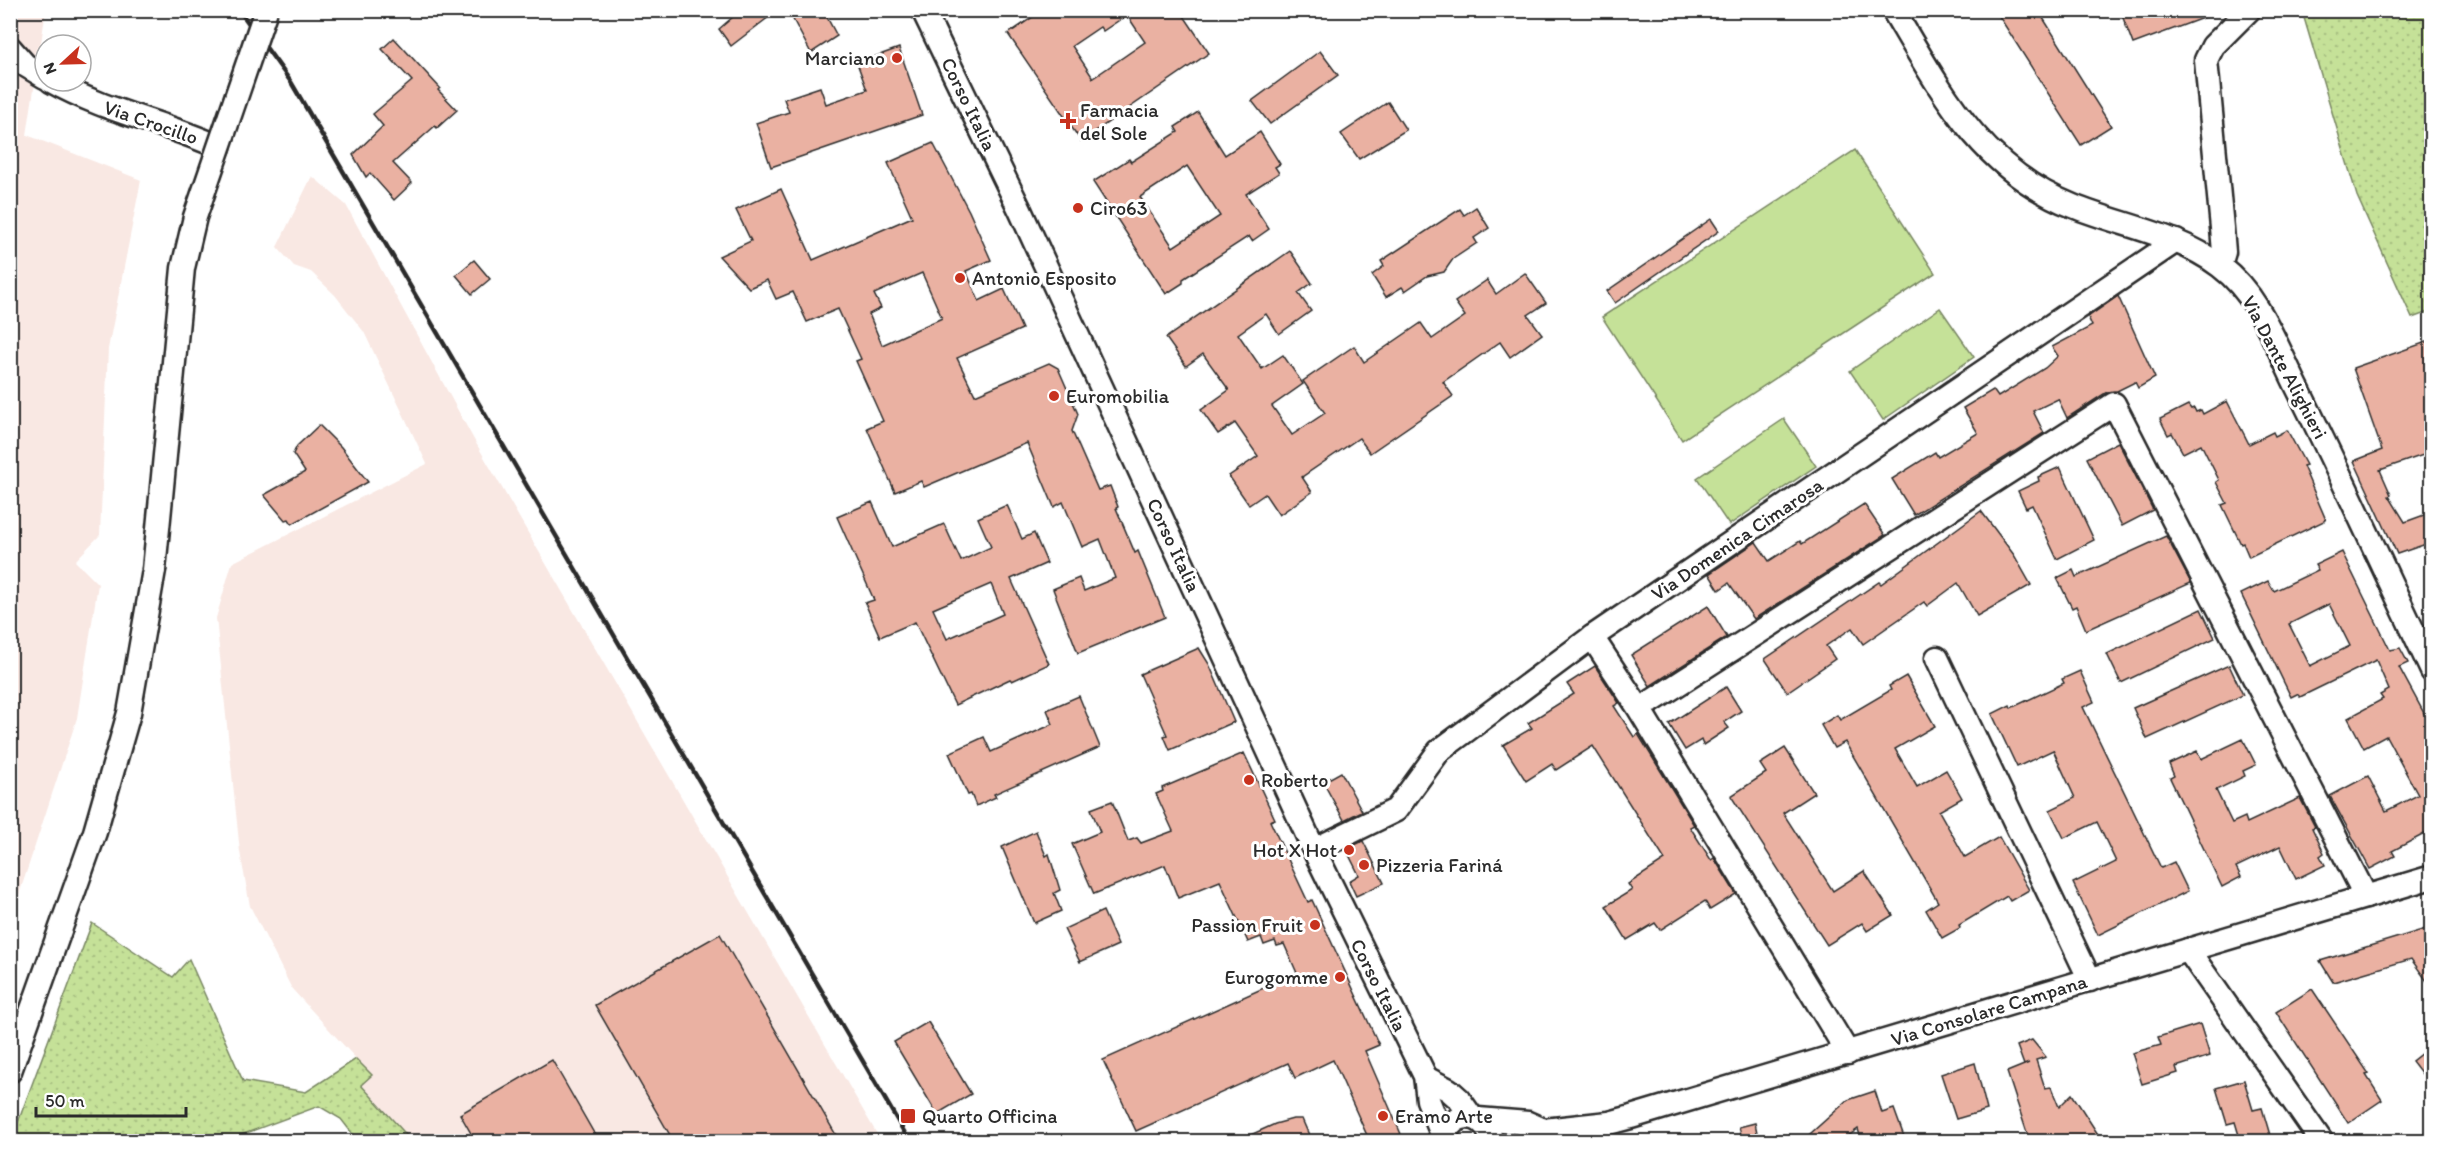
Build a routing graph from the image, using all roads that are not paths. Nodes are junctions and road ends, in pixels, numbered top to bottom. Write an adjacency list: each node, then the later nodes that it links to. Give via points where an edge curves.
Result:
1 (266, 10): 8 (street, bridge)
2 (923, 10): 15 (street, Corso Italia, via 1020,210)
3 (1893, 10): 9 (street, Via Dante Alighieri, via 1969,130 2005,167 2037,190 2073,206)
4 (2249, 10): 10 (street, via 2213,46 2206,60 2223,236)
5 (10, 48): 6 (street)
6 (33, 70)
7 (71, 93): 8 (street, Via Crocillo)
8 (219, 147): 21 (street, bridge, via 195,217 183,268 154,570 129,713 95,832)
9 (2176, 241): 10 (street, Via Dante Alighieri); 11 (street, Via Domenica Cimarosa)
10 (2220, 265): 13 (street, Via Dante Alighieri, via 2249,292)
11 (1592, 637): 15 (street, Via Domenica Cimarosa, via 1439,751 1396,810); 20 (street)
12 (1937, 658): 19 (street)
13 (2432, 671)
14 (1652, 700): 17 (street, via 2114,404)
15 (1314, 850): 22 (street, Corso Italia)
16 (2432, 877): 17 (street, Via Consolare Campana)
17 (2366, 897): 18 (street, Via Consolare Campana)
18 (2188, 950): 19 (street, Via Consolare Campana); 28 (street)
19 (2090, 980): 20 (street, Via Consolare Campana)
20 (1848, 1053): 24 (street, Via Consolare Campana, via 1609,1123)
21 (10, 1071)
22 (1426, 1078): 23 (street, via 1449,1090); 25 (street, Corso Italia, via 1428,1100)
23 (1474, 1118): 24 (street, Via Consolare Campana, via 1528,1123); 25 (street, via 1463,1117 1450,1125); 26 (street, via 1488,1128)
24 (1545, 1136): 27 (street, Via Consolare Campana)
25 (1445, 1140)
26 (1491, 1142)
27 (1524, 1142)
28 (2322, 1142)

